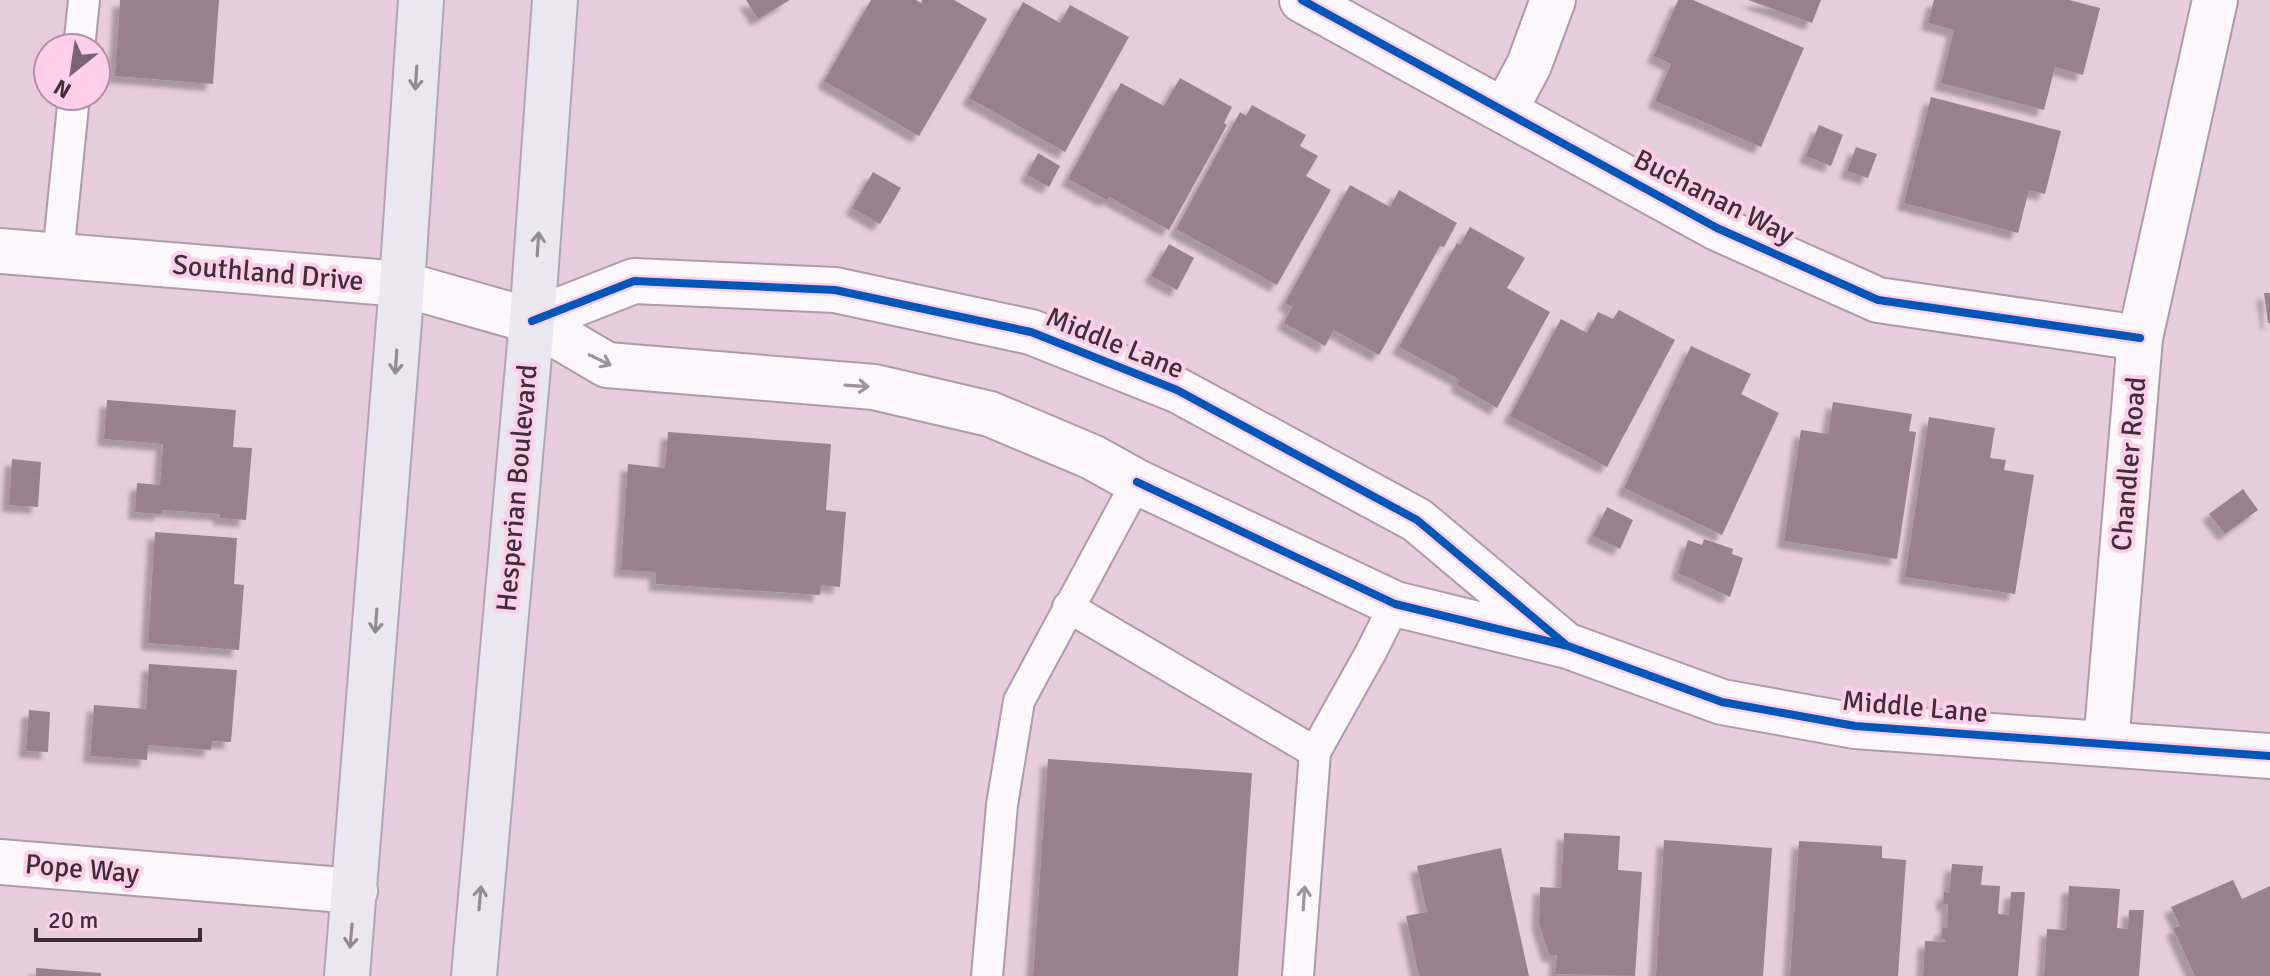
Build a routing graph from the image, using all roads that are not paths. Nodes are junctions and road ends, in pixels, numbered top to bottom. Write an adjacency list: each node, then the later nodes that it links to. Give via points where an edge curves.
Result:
1 (84, 0): 7 (lane)
2 (421, 0): 12 (main road, one-way to 12)
3 (555, 0): 13 (main road, Hesperian Boulevard, one-way to 3)
4 (1302, 0): 8 (street, Buchanan Way)
5 (1553, 0): 8 (street)
6 (2215, 0): 14 (street, Chandler Road)
7 (81, 32)
8 (1505, 110): 14 (street, Buchanan Way, via 1717,228 1878,300)
9 (72, 112): 11 (lane)
10 (0, 251): 11 (street, Southland Drive)
11 (58, 256): 12 (street, Southland Drive)
12 (402, 284): 13 (street, Southland Drive); 23 (main road, one-way to 23)
13 (532, 321): 15 (street, Middle Lane, one-way to 15, via 607,365 874,387 990,414); 18 (street, Middle Lane, via 634,281 835,290 1031,332 1177,390 1417,520); 25 (main road, Hesperian Boulevard, one-way to 13)
14 (2140, 338): 19 (street, Chandler Road)
15 (1137, 482): 16 (street, Middle Lane); 17 (lane)
16 (1395, 604): 18 (street, Middle Lane); 20 (lane)
17 (1068, 607): 20 (lane); 26 (lane, via 1019,701 1002,805)
18 (1568, 646): 19 (street, Middle Lane, via 1722,702 1855,726)
19 (2106, 744): 21 (street, Middle Lane)
20 (1315, 752): 27 (lane, one-way to 20)
21 (2270, 756)
22 (0, 862): 23 (street, Pope Way)
23 (355, 891): 24 (main road, one-way to 24)
24 (347, 976)
25 (474, 976)
26 (987, 976)
27 (1298, 976)

